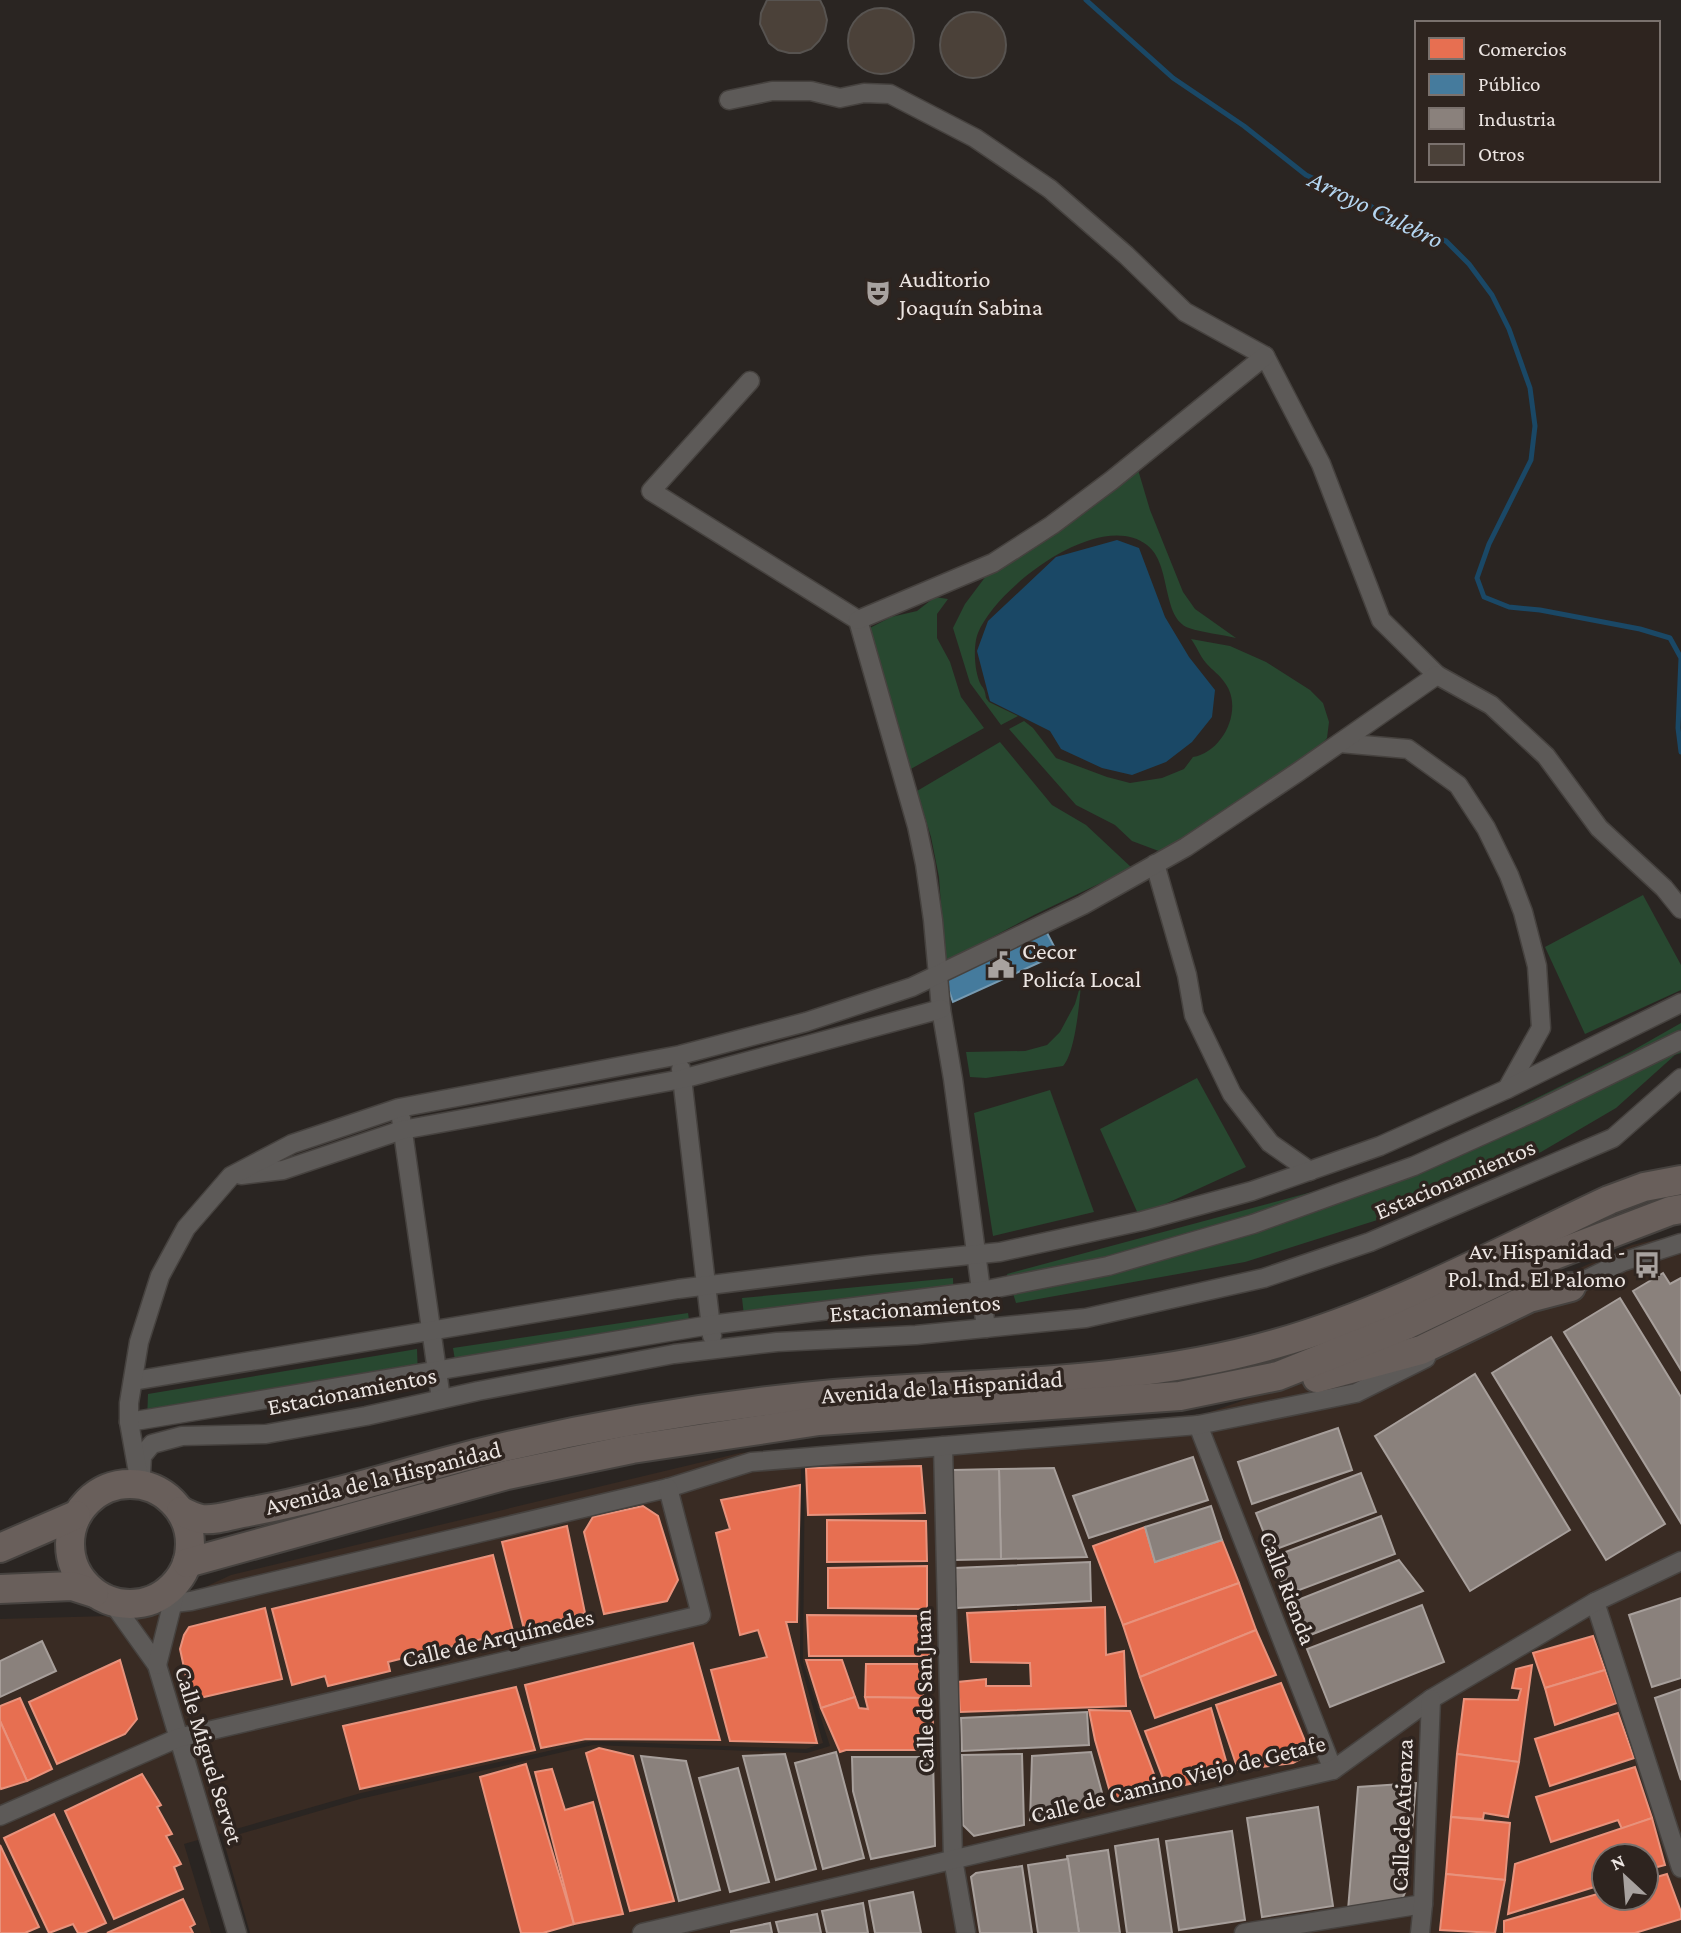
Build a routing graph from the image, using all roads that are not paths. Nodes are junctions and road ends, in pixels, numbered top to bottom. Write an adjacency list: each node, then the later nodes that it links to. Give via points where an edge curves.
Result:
1 (729, 100): 2 (street, via 772,91 811,91 840,98 890,94 975,138 1050,190 1185,312)
2 (1265, 356): 4 (street, via 1052,525 993,563); 5 (street, via 1321,464 1381,621)
3 (750, 381): 4 (street, via 651,491)
4 (858, 620): 9 (street, via 917,826)
5 (1437, 675): 6 (street); 8 (street, via 1491,705 1546,756 1599,828)
6 (1340, 743): 7 (street); 16 (street, via 1408,749 1458,785 1509,875 1537,966 1541,1028)
7 (1155, 864): 9 (street, via 1083,905); 19 (street, via 1194,1015 1232,1094 1270,1143)
8 (1681, 909)
9 (938, 975): 11 (street); 13 (street, via 806,1022)
10 (1681, 1003): 16 (street)
11 (941, 1009): 15 (street); 24 (street)
12 (1681, 1040): 27 (street, via 1414,1166 1265,1219 1108,1266)
13 (680, 1055): 15 (street); 17 (street)
14 (1681, 1077): 29 (street, Estacionamientos, via 1613,1138 1370,1242 1264,1278 1099,1315)
15 (682, 1079): 18 (street); 25 (street)
16 (1507, 1089): 19 (street, via 1380,1146)
17 (399, 1108): 18 (street); 20 (street, via 292,1144)
18 (402, 1130): 20 (street, via 283,1170); 30 (street)
19 (1310, 1171): 24 (street, via 1142,1221)
20 (231, 1176): 33 (street, via 186,1228 160,1276 139,1342)
21 (1681, 1180): 41 (main road, Avenida de la Hispanidad, via 1609,1200 1339,1324 1194,1364 1136,1373 738,1404 630,1421 477,1454 300,1502 204,1520)
22 (1681, 1209): 34 (main road, Avenida de la Hispanidad, via 1547,1258 1322,1360)
23 (1681, 1243): 26 (street, via 1622,1262)
24 (976, 1254): 25 (street); 27 (street)
25 (706, 1286): 28 (street); 30 (street)
26 (1571, 1287): 34 (main road, via 1529,1298 1422,1350 1251,1395); 37 (street, via 1356,1393)
27 (981, 1290): 28 (street); 29 (street)
28 (710, 1325): 31 (street); 32 (street)
29 (986, 1328): 31 (street, Estacionamientos)
30 (431, 1331): 32 (street); 33 (street)
31 (713, 1350): 35 (street, Estacionamientos)
32 (437, 1372): 35 (street); 36 (street)
33 (133, 1381): 36 (street)
34 (1231, 1386): 46 (main road, Avenida de la Hispanidad, via 1180,1396 820,1421 632,1449 507,1475)
35 (441, 1399): 39 (street, Estacionamientos, via 266,1434 182,1436 152,1444 142,1456)
36 (129, 1422): 39 (street)
37 (1198, 1425): 38 (street); 52 (street, Calle Rienda)
38 (943, 1446): 40 (street, via 751,1462); 54 (street, Calle de San Juan)
39 (140, 1484): 41 (main road, via 163,1493); 42 (main road, via 115,1485 92,1496)
40 (668, 1488): 46 (street); 51 (street, Calle de Arquímedes, via 701,1615)
41 (181, 1511): 46 (main road, via 189,1536)
42 (76, 1515): 43 (main road); 47 (main road, via 69,1543 75,1571)
43 (0, 1548)
44 (1681, 1560): 48 (street, Calle de Camino Viejo de Getafe)
45 (0, 1589): 47 (main road, via 72,1586)
46 (176, 1589): 47 (main road, via 130,1604); 49 (street)
47 (103, 1597): 49 (street, Calle Miguel Servet)
48 (1595, 1602): 50 (street, Calle de Camino Viejo de Getafe); 55 (street)
49 (157, 1665): 51 (street, Calle Miguel Servet)
50 (1431, 1699): 52 (street, Calle de Camino Viejo de Getafe); 56 (street, Calle de Atienza)
51 (178, 1738): 53 (street); 57 (street, Calle Miguel Servet)
52 (1333, 1770): 54 (street, Calle de Camino Viejo de Getafe)
53 (0, 1816)
54 (953, 1859): 58 (street, Calle de Camino Viejo de Getafe); 59 (street, Calle de San Juan)
55 (1681, 1868)
56 (1423, 1904): 60 (street); 61 (street, Calle de Atienza)
57 (237, 1933)
58 (642, 1933)
59 (966, 1933)
60 (1244, 1933)
61 (1420, 1933)

